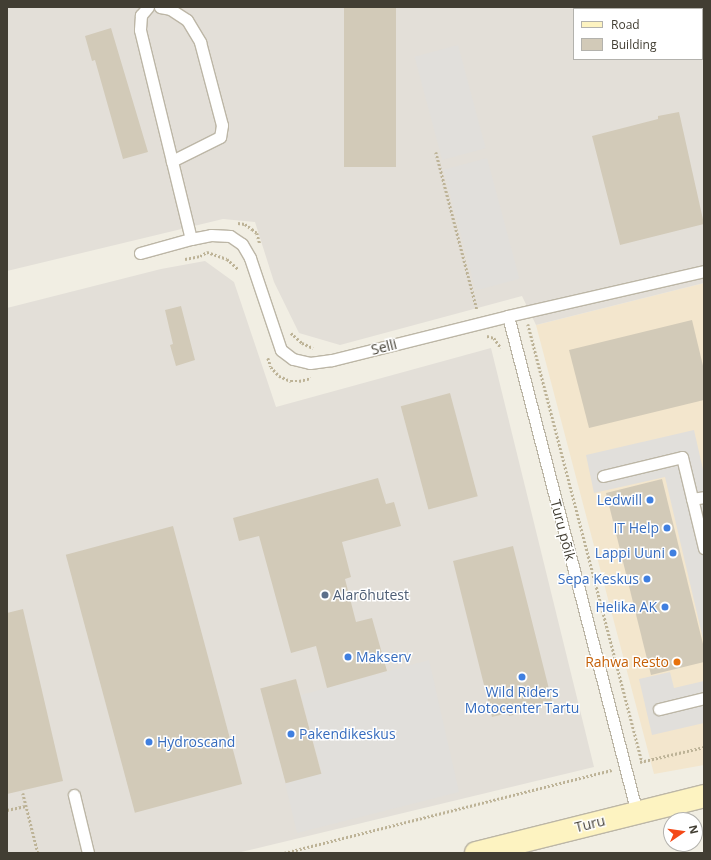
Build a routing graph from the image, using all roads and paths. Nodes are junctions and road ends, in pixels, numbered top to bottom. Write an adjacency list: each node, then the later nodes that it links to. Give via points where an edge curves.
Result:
1 (148, 7): 4 (lane, via 140,15 140,30)
2 (160, 7): 4 (lane, via 170,9 187,20 200,42 222,125 220,137)
3 (436, 152): 12 (path)
4 (172, 161): 6 (lane)
5 (233, 222): 7 (path, via 245,224 252,229)
6 (190, 239): 8 (lane, Selli); 14 (lane, Selli, via 211,235 230,236 242,244 250,258 281,350 293,359 310,363 332,360)
7 (261, 248)
8 (140, 253)
9 (185, 259): 11 (path, via 207,252 227,259)
10 (704, 271): 13 (lane, Selli)
11 (240, 272)
12 (477, 311)
13 (525, 312): 14 (lane, Selli); 29 (path)
14 (508, 316): 30 (lane, Turu põik)
15 (288, 329): 17 (path, via 302,343)
16 (484, 336): 19 (path, via 494,338)
17 (316, 349)
18 (267, 352): 20 (path, via 271,367 279,376 299,382)
19 (503, 356)
20 (314, 378)
21 (603, 476): 23 (lane, via 682,457)
22 (704, 496): 23 (lane)
23 (692, 499): 24 (lane)
24 (704, 548)
25 (704, 698): 26 (lane)
26 (659, 709)
27 (704, 747): 29 (path)
28 (609, 762): 31 (path)
29 (642, 762): 30 (path)
30 (625, 766): 31 (path); 37 (lane, Turu põik)
31 (610, 770): 40 (path)
32 (23, 793): 35 (path)
33 (74, 795): 39 (lane)
34 (704, 796): 37 (main road, Turu)
35 (26, 806): 36 (path); 38 (path)
36 (7, 810)
37 (637, 813): 41 (main road, Turu)
38 (38, 853)
39 (88, 853)
40 (284, 853)
41 (476, 853)

